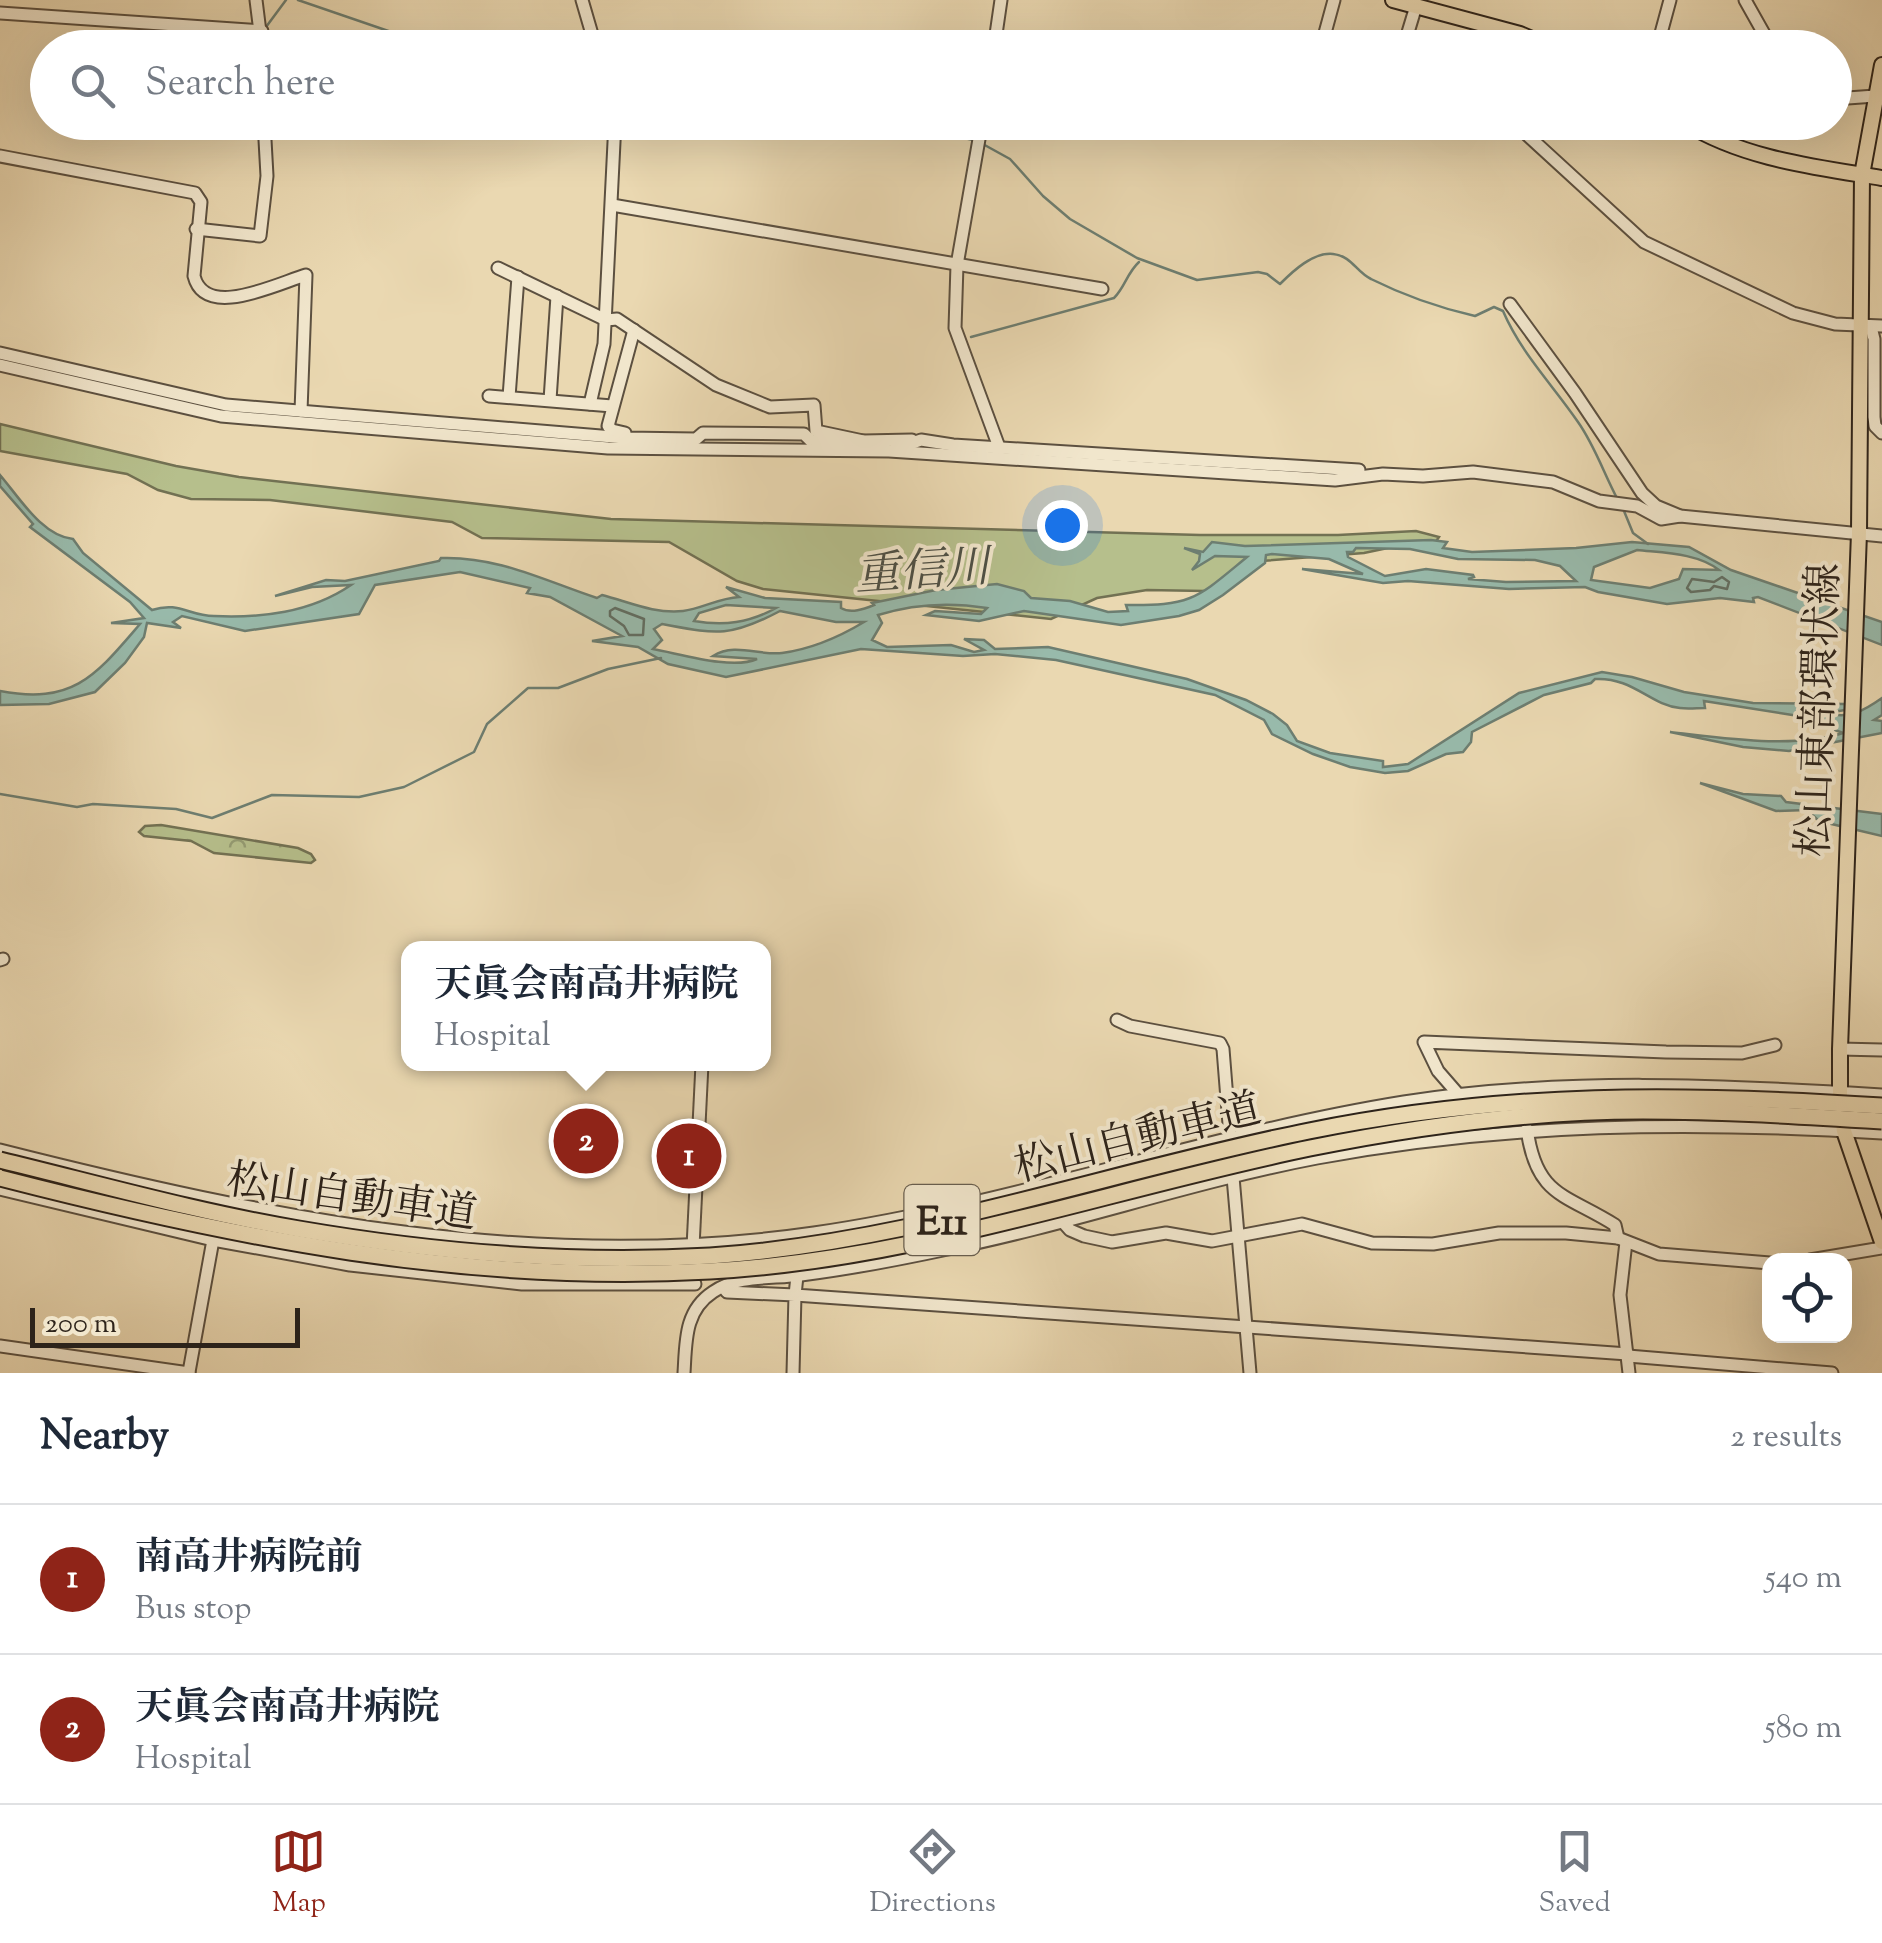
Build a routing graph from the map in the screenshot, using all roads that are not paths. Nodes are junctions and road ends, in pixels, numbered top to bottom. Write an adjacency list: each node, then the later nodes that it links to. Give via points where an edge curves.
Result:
1 (256, 0): 11 (street)
2 (582, 0): 12 (street)
3 (1001, 0): 13 (street)
4 (1334, 0): 14 (street)
5 (1393, 0): 8 (main road)
6 (1670, 0): 17 (street)
7 (1745, 0): 18 (street)
8 (1416, 6): 15 (street); 16 (main road)
9 (0, 12): 10 (street)
10 (236, 30)
11 (262, 30)
12 (591, 30)
13 (997, 30)
14 (1326, 30)
15 (1409, 30)
16 (1505, 30)
17 (1662, 30)
18 (1762, 30)
19 (1882, 65): 20 (main road, 松山東部環状線)
20 (1875, 96): 21 (street); 28 (main road, 松山東部環状線)
21 (1852, 98)
22 (265, 140): 31 (street, via 260,236)
23 (614, 140): 30 (street)
24 (979, 140): 32 (street)
25 (1533, 140): 39 (street, via 1644,242 1793,313)
26 (1719, 140): 28 (main road, via 1760,156)
27 (0, 156): 31 (street, via 195,193 201,202)
28 (1862, 175): 29 (main road); 39 (main road, 松山東部環状線)
29 (1882, 178)
30 (612, 205): 32 (street); 38 (street)
31 (196, 229): 48 (street, via 194,276 210,298 306,275)
32 (957, 265): 35 (street); 53 (street, via 955,328)
33 (498, 268): 34 (street)
34 (518, 277): 36 (street); 44 (street)
35 (1102, 289)
36 (557, 296): 38 (street); 45 (street)
37 (1510, 304): 57 (street, via 1642,493)
38 (606, 320): 40 (street); 46 (street)
39 (1871, 327): 49 (street, via 1874,417); 58 (main road, 松山東部環状線)
40 (634, 330): 47 (street); 52 (street, via 716,385 770,407 814,406 816,430)
41 (0, 353): 48 (street, via 226,405)
42 (0, 364): 54 (street, via 221,416)
43 (489, 396): 44 (street)
44 (509, 398): 45 (street)
45 (550, 400): 46 (street)
46 (590, 404): 47 (street)
47 (612, 406): 50 (street, via 612,430)
48 (301, 410): 50 (street)
49 (1882, 433)
50 (662, 438): 52 (street, via 804,434 811,441); 54 (street)
51 (921, 440): 52 (street); 53 (street); 55 (street)
52 (862, 441)
53 (1000, 448): 56 (street)
54 (696, 450): 55 (street)
55 (889, 451): 56 (street, via 1335,480)
56 (1383, 474): 57 (street, via 1474,472 1553,482 1661,519)
57 (1680, 516): 58 (street)
58 (1859, 535): 59 (street); 62 (main road, 松山東部環状線)
59 (1882, 536)
60 (1118, 1020): 73 (street, via 1220,1043)
61 (1775, 1045): 66 (street, via 1666,1052 1424,1042)
62 (1840, 1045): 63 (street); 65 (main road, 松山東部環状線)
63 (1882, 1050)
64 (702, 1071): 83 (street)
65 (1840, 1092): 66 (street, via 1557,1087); 67 (street); 71 (main road, 松山東部環状線)
66 (1458, 1094): 73 (street)
67 (1882, 1095)
68 (1882, 1106): 75 (highway, 松山自動車道 / E11, bridge, via 1641,1095 1468,1104 1306,1131 877,1234 742,1252 627,1258 521,1254 297,1229)
69 (1882, 1121): 76 (highway, 松山自動車道 / E11, bridge, via 1640,1111 1471,1121 1291,1152 880,1250 711,1271 521,1271 406,1262 275,1242)
70 (1528, 1129): 71 (street); 77 (street, via 1314,1159); 82 (street, via 1532,1161 1542,1177 1566,1200 1615,1225)
71 (1844, 1131): 72 (street); 84 (main road, 松山東部環状線)
72 (1882, 1133)
73 (1230, 1136): 83 (street, via 876,1222)
74 (0, 1150): 83 (street, via 356,1228 516,1244)
75 (0, 1160)
76 (0, 1178)
77 (1232, 1178): 79 (street); 80 (street)
78 (0, 1189): 81 (street)
79 (1062, 1221): 80 (street, via 1084,1236 1112,1242 1166,1233 1198,1241); 87 (street)
80 (1238, 1236): 82 (street, via 1302,1224 1372,1243 1433,1244 1537,1232); 92 (street)
81 (213, 1240): 88 (street, via 522,1284); 96 (street)
82 (1622, 1240): 86 (street, via 1659,1254); 94 (street)
83 (693, 1243): 88 (street)
84 (1882, 1245): 85 (street)
85 (1844, 1253)
86 (1762, 1262)
87 (797, 1276): 89 (street); 90 (street)
88 (694, 1284): 91 (street)
89 (723, 1287): 90 (street); 91 (street)
90 (795, 1296): 92 (street); 98 (street)
91 (703, 1299): 97 (street, via 687,1326)
92 (1247, 1325): 94 (street); 99 (street)
93 (0, 1346): 96 (street)
94 (1628, 1355): 95 (street); 100 (street)
95 (1752, 1370): 101 (street)
96 (189, 1373)
97 (684, 1373)
98 (793, 1373)
99 (1250, 1373)
100 (1629, 1373)
101 (1832, 1373)

